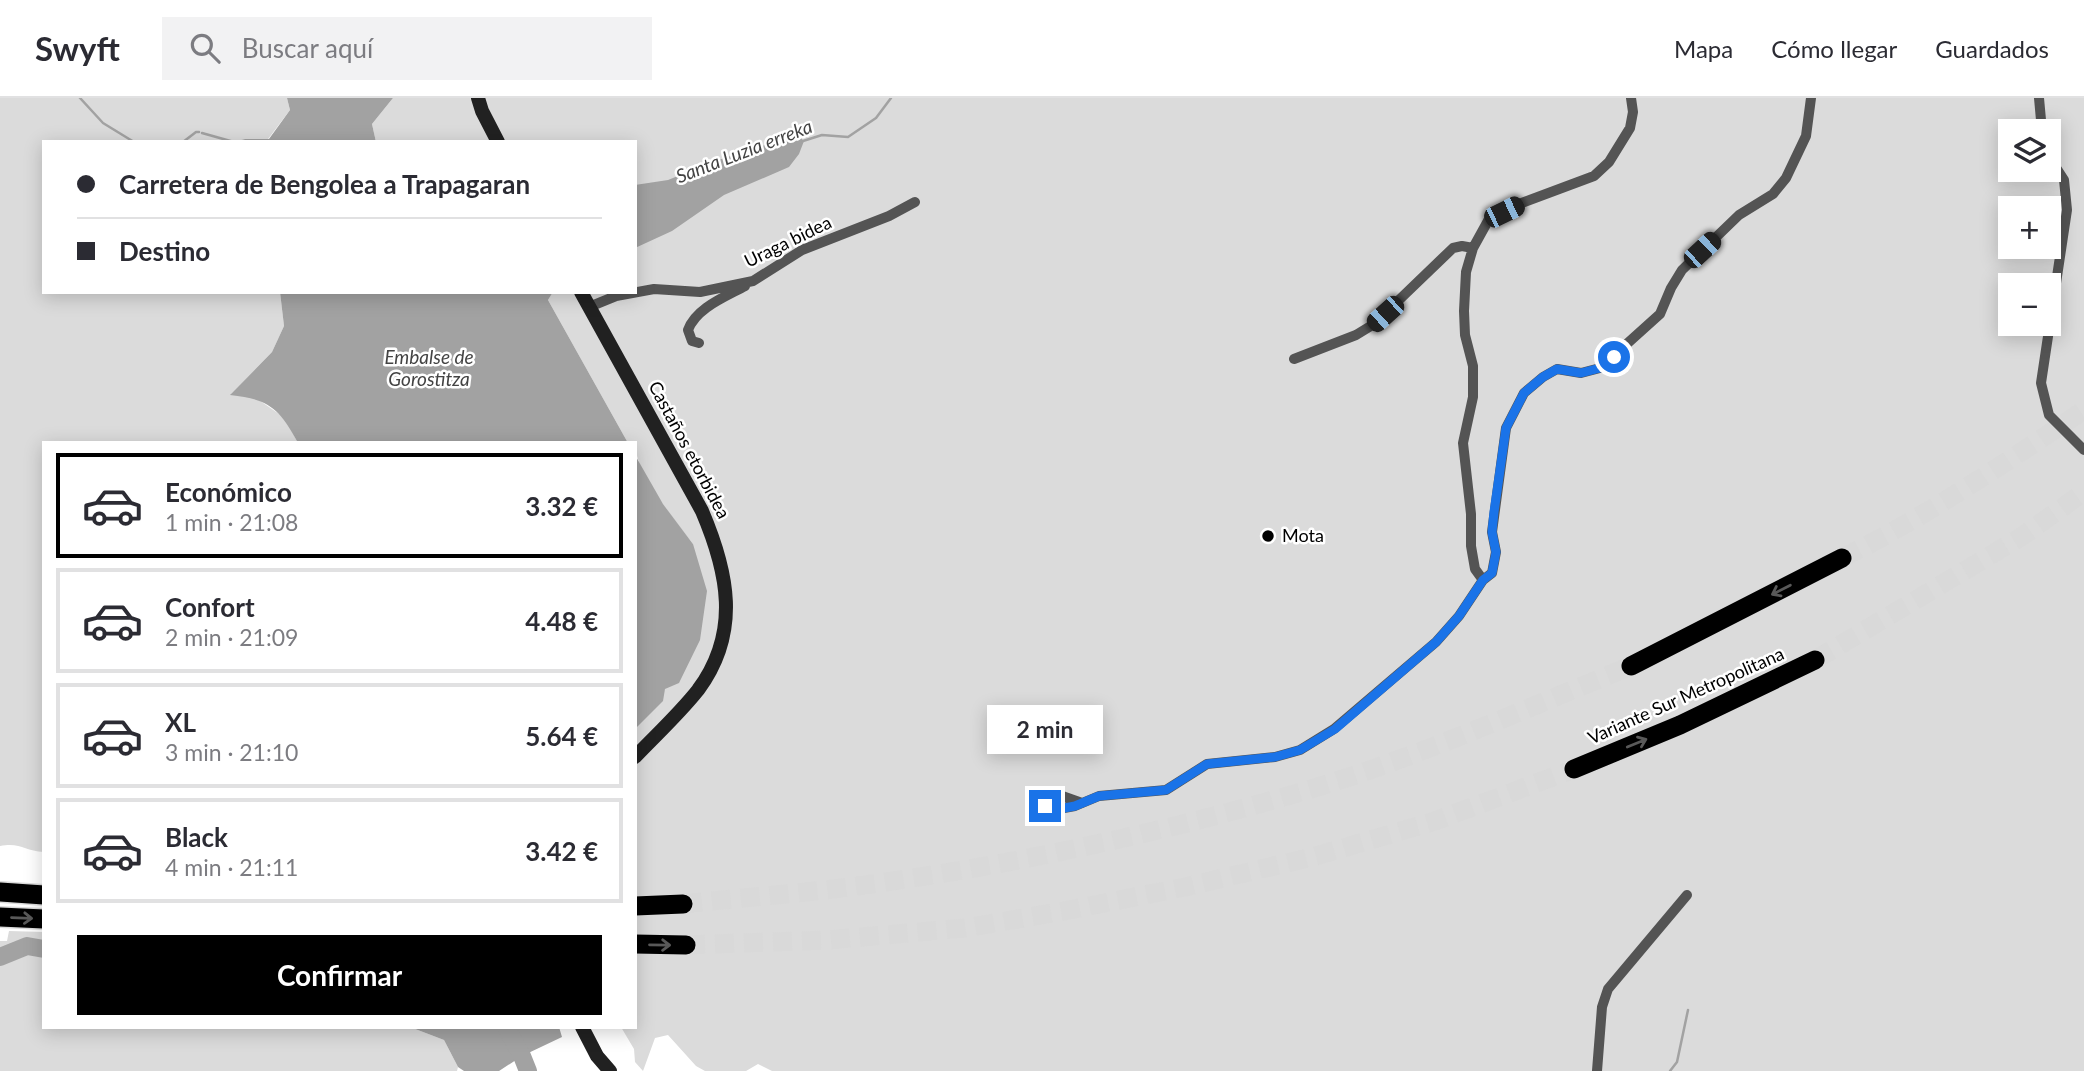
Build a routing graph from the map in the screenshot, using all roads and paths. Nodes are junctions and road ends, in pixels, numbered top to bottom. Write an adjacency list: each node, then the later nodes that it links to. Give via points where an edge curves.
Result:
1 (478, 98): 6 (street)
2 (1631, 98): 9 (street, via 1630,128 1609,162 1594,176 1489,219)
3 (1811, 98): 19 (street, via 1806,136 1786,178 1682,270 1660,314 1600,368 1581,373 1557,369 1524,393 1506,428 1492,532 1496,552 1492,573)
4 (2039, 98): 5 (street)
5 (2041, 119)
6 (498, 140)
7 (2061, 175): 17 (street, via 2067,211 2041,383 2049,415)
8 (915, 202): 10 (street, Uraga bidea, via 802,250)
9 (1473, 248): 16 (street, via 1453,248 1374,324); 19 (street, via 1466,272 1464,311 1473,397 1463,443 1471,546 1475,569)
10 (753, 281): 11 (street, Uraga bidea, via 700,292); 15 (street, via 697,316 688,330 692,341)
11 (637, 292)
12 (582, 294): 14 (street, Castaños etorbidea)
13 (627, 294): 14 (street, Uraga bidea)
14 (589, 307): 22 (street, Castaños etorbidea, via 702,511 718,549 726,588 720,645 708,673)
15 (699, 343)
16 (1294, 359)
17 (2084, 450)
18 (1842, 558): 21 (highway, one-way to 21)
19 (1483, 580): 24 (street, via 1436,642 1335,729 1300,750 1207,764 1166,790 1099,796)
20 (1815, 660): 23 (highway, Variante Sur Metropolitana, one-way to 20, via 1680,725)
21 (1631, 666)
22 (637, 755)
23 (1574, 769)
24 (1083, 803)
25 (0, 892): 26 (highway)
26 (42, 895)
27 (1687, 895): 36 (street, via 1608,989 1602,1007)
28 (683, 904): 29 (highway)
29 (637, 905)
30 (0, 917): 31 (highway, one-way to 31)
31 (42, 919)
32 (637, 944): 33 (highway, one-way to 33)
33 (686, 945)
34 (582, 1029): 35 (street)
35 (610, 1071)
36 (1597, 1071)

